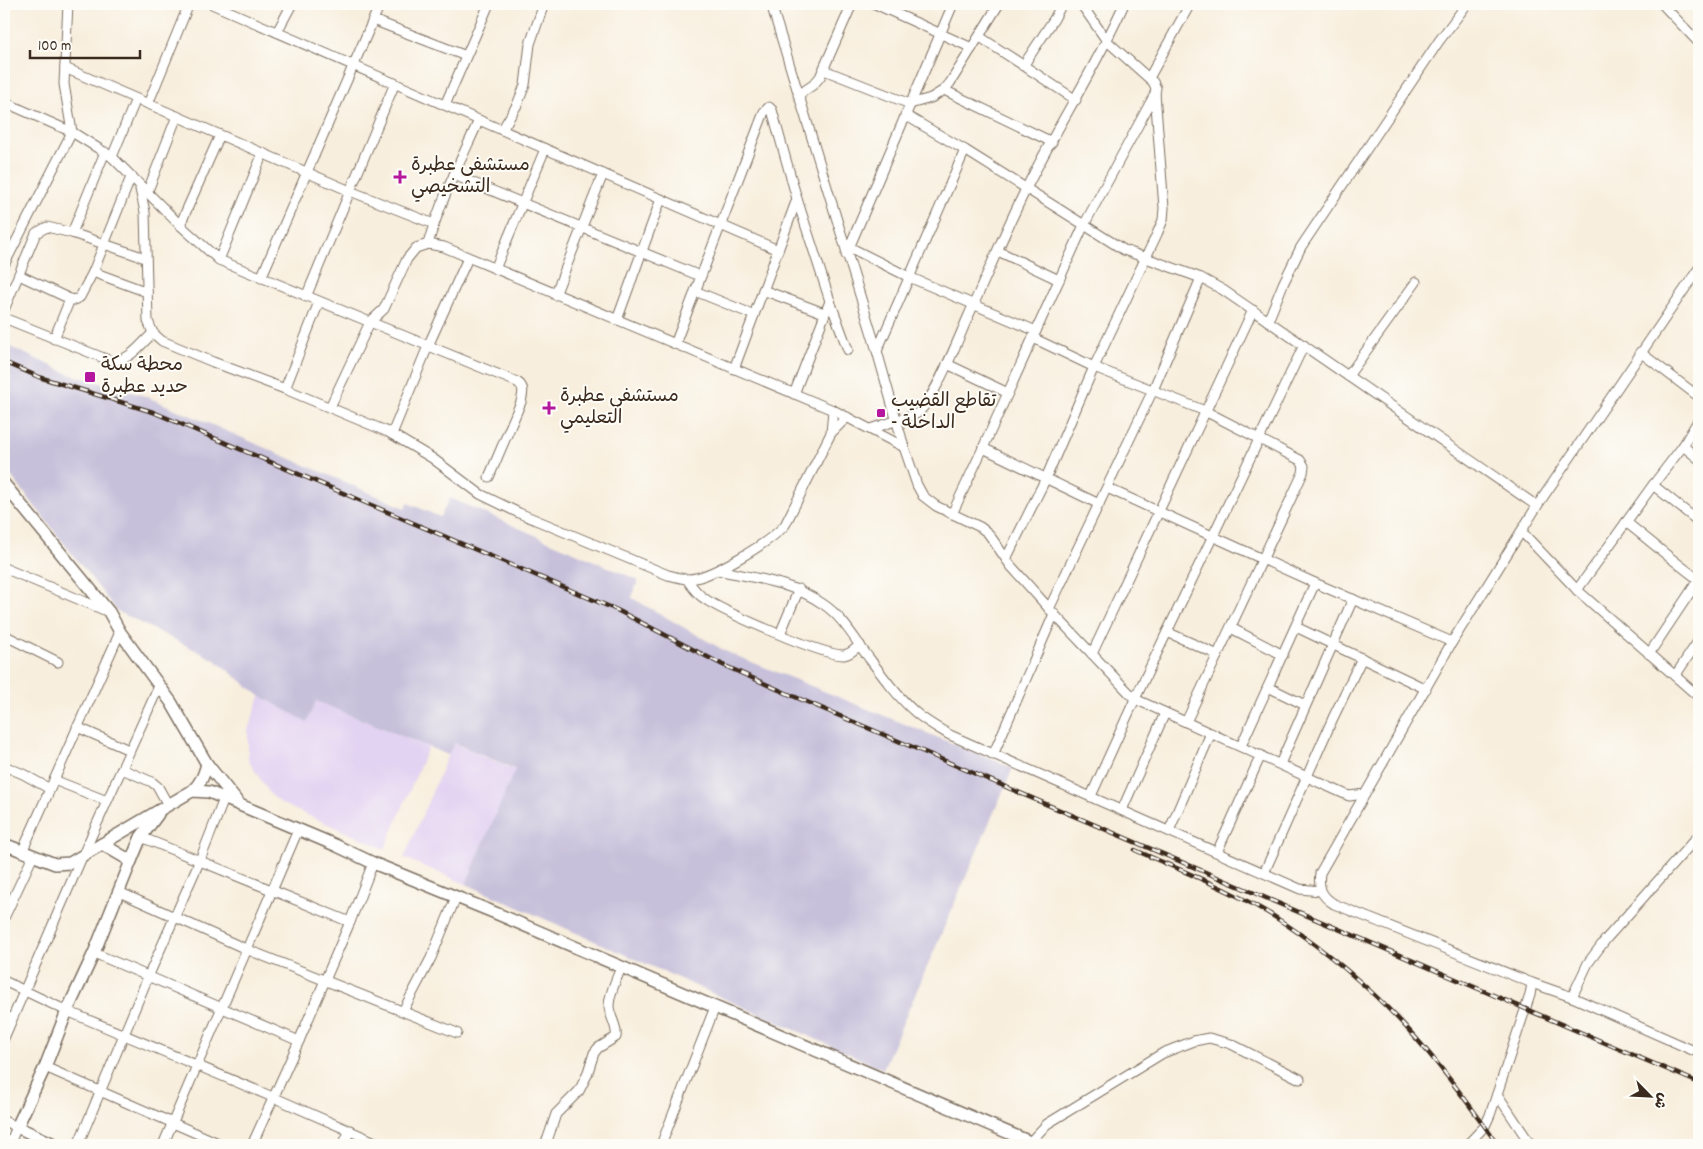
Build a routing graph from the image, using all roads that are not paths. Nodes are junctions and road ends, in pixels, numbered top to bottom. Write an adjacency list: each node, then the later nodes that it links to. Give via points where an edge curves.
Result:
1 (68, 4): 29 (street)
2 (189, 4): 39 (street)
3 (216, 4): 20 (street)
4 (292, 4): 20 (street)
5 (380, 4): 19 (street)
6 (489, 4): 26 (street)
7 (544, 4): 45 (street, via 530,44 525,85)
8 (771, 4): 35 (street)
9 (852, 4): 30 (street)
10 (875, 4): 21 (street)
11 (953, 4): 21 (street)
12 (999, 4): 22 (street)
13 (1062, 4): 28 (street)
14 (1081, 4): 23 (street)
15 (1124, 4): 23 (street)
16 (1190, 4): 31 (street)
17 (1467, 4): 105 (street, via 1301,247)
18 (1662, 4): 24 (street)
19 (373, 20): 26 (street); 27 (street)
20 (277, 32): 27 (street)
21 (940, 34): 25 (street); 40 (street)
22 (980, 37): 25 (street); 28 (street)
23 (1107, 41): 31 (street); 37 (street)
24 (1699, 43)
25 (972, 48): 33 (street)
26 (466, 56): 41 (street)
27 (354, 65): 32 (street); 53 (street)
28 (1023, 66): 37 (street)
29 (65, 68): 36 (street); 46 (street, via 64,84)
30 (824, 70): 35 (street, via 814,85); 40 (street)
31 (1149, 78): 34 (street, via 1156,88)
32 (395, 83): 41 (street); 59 (street)
33 (944, 90): 40 (street); 48 (street)
34 (1155, 93): 66 (street); 77 (street, via 1164,208 1163,220)
35 (798, 95): 72 (street)
36 (136, 98): 39 (street); 52 (street)
37 (1076, 100): 48 (street)
38 (4, 102): 46 (street)
39 (148, 104): 43 (street)
40 (910, 104): 42 (street)
41 (445, 105): 44 (street)
42 (905, 115): 50 (street); 72 (street)
43 (177, 116): 47 (street); 58 (street)
44 (479, 120): 45 (street); 55 (street)
45 (502, 130): 49 (street)
46 (72, 132): 52 (street); 79 (street)
47 (220, 135): 51 (street); 64 (street)
48 (1052, 142): 57 (street)
49 (545, 149): 54 (street); 62 (street)
50 (965, 150): 57 (street); 85 (street)
51 (263, 153): 53 (street); 78 (street)
52 (109, 155): 56 (street); 68 (street)
53 (307, 172): 59 (street); 86 (street)
54 (603, 174): 60 (street); 67 (street)
55 (454, 176): 62 (street); 63 (street)
56 (132, 177): 58 (street); 69 (street)
57 (1026, 188): 66 (street); 74 (street)
58 (143, 189): 64 (street); 75 (street)
59 (350, 191): 63 (street); 94 (street)
60 (661, 199): 65 (street); 73 (street)
61 (798, 199): 65 (street, via 769,107 764,112); 71 (street); 96 (street)
62 (522, 203): 67 (street); 81 (street)
63 (434, 224): 70 (street)
64 (180, 225): 78 (street)
65 (720, 225): 71 (street); 84 (street)
66 (1084, 225): 77 (street); 88 (street)
67 (582, 228): 73 (street); 93 (street)
68 (72, 234): 69 (street); 83 (street, via 47,227 36,233)
69 (104, 244): 75 (street); 82 (street)
70 (428, 244): 76 (street); 106 (street, via 416,248 407,259 384,309)
71 (778, 250): 90 (street)
72 (848, 251): 85 (street); 114 (street)
73 (642, 252): 84 (street); 104 (street)
74 (998, 252): 88 (street); 98 (street)
75 (145, 258): 92 (street)
76 (468, 258): 81 (street); 112 (street)
77 (1145, 259): 87 (street); 117 (street)
78 (219, 260): 86 (street)
79 (4, 265)
80 (1699, 268): 115 (street)
81 (495, 269): 93 (street)
82 (93, 272): 92 (street); 95 (street, via 80,297)
83 (19, 275): 95 (street); 99 (street)
84 (700, 276): 91 (street)
85 (909, 277): 98 (street); 114 (street)
86 (261, 278): 94 (street)
87 (1201, 278): 100 (street); 121 (street)
88 (1059, 280): 108 (street)
89 (1416, 282): 119 (street)
90 (763, 290): 101 (street); 102 (street)
91 (694, 291): 102 (street); 110 (street)
92 (147, 292): 107 (street, via 148,321)
93 (555, 295): 104 (street)
94 (306, 297): 97 (street)
95 (70, 299): 109 (street)
96 (830, 301): 101 (street); 113 (street)
97 (319, 302): 106 (street); 120 (street)
98 (974, 305): 108 (street); 116 (street)
99 (4, 310)
100 (1253, 310): 105 (street); 127 (street)
101 (824, 313): 123 (street)
102 (754, 315): 118 (street)
103 (4, 318): 109 (street)
104 (617, 320): 110 (street)
105 (1268, 321): 111 (street)
106 (370, 322): 112 (street); 125 (street)
107 (153, 333): 109 (street, via 120,362 111,362); 120 (street, via 162,341)
108 (1034, 335): 117 (street); 122 (street)
109 (54, 339)
110 (675, 344): 118 (street)
111 (1304, 345): 119 (street); 134 (street)
112 (428, 346): 133 (street); 139 (street, via 521,385 521,402)
113 (848, 350)
114 (877, 351): 130 (street)
115 (1640, 352): 124 (street); 145 (street)
116 (947, 364): 122 (street); 130 (street, via 922,410)
117 (1094, 367): 121 (street); 140 (street)
118 (734, 369): 123 (street)
119 (1348, 376): 145 (street)
120 (285, 388): 125 (street)
121 (1152, 390): 127 (street); 143 (street)
122 (1008, 393): 137 (street)
123 (794, 394): 126 (street)
124 (1699, 397)
125 (330, 407): 133 (street)
126 (833, 410): 128 (street); 132 (street)
127 (1205, 411): 134 (street); 146 (street)
128 (847, 417): 131 (street); 132 (street)
129 (1699, 419): 135 (street)
130 (896, 420): 131 (street); 136 (street)
131 (871, 429): 136 (street)
132 (831, 433): 155 (street, via 785,525)
133 (392, 434): 156 (street, via 488,498 607,550)
134 (1260, 438): 151 (street); 153 (street, via 1300,460 1304,466)
135 (1683, 446): 138 (street); 142 (street)
136 (904, 447): 147 (street, via 923,496)
137 (983, 448): 140 (street); 147 (street)
138 (1699, 459)
139 (489, 477)
140 (1046, 478): 144 (street); 152 (street)
141 (4, 484): 162 (main road)
142 (1653, 485): 148 (street); 149 (street)
143 (1107, 488): 144 (street); 146 (street)
144 (1099, 504): 163 (street)
145 (1537, 506): 150 (street)
146 (1158, 512): 151 (street); 174 (street)
147 (952, 514): 152 (street, via 988,533)
148 (1626, 522): 157 (street); 160 (street)
149 (1699, 522)
150 (1522, 532): 160 (street); 171 (street)
151 (1212, 537): 153 (street); 167 (street)
152 (1006, 559): 163 (street)
153 (1264, 560): 158 (street); 164 (street)
154 (4, 568): 162 (street)
155 (718, 570): 156 (street); 159 (street)
156 (687, 579): 168 (street, via 707,600)
157 (1699, 579): 176 (street)
158 (1315, 583): 161 (street); 165 (street)
159 (798, 589): 168 (street); 173 (street, via 824,604 843,622)
160 (1577, 590): 176 (street)
161 (1353, 599): 171 (street); 172 (street)
162 (109, 612): 166 (main road)
163 (1052, 612): 174 (street); 193 (street)
164 (1231, 628): 175 (street); 177 (street)
165 (1296, 628): 172 (street); 177 (street)
166 (120, 632): 181 (main road); 189 (street)
167 (1167, 632): 175 (street); 185 (street)
168 (780, 634): 173 (street, via 834,654 850,654)
169 (4, 636): 179 (street)
170 (1699, 640): 180 (street)
171 (1452, 642): 183 (street)
172 (1332, 645): 178 (street); 186 (street)
173 (860, 646): 193 (street, via 914,711 950,735)
174 (1092, 654): 185 (street)
175 (1218, 654): 188 (street)
176 (1649, 654): 180 (street)
177 (1283, 655): 182 (street)
178 (1362, 658): 183 (street); 199 (street)
179 (58, 662)
180 (1674, 676): 184 (street)
181 (159, 686): 192 (street); 195 (main road)
182 (1268, 687): 186 (street); 191 (street)
183 (1426, 689): 203 (street)
184 (1699, 697)
185 (1135, 698): 187 (street); 204 (street)
186 (1305, 704): 196 (street)
187 (1165, 713): 188 (street); 210 (street)
188 (1186, 722): 190 (street)
189 (77, 727): 192 (street); 200 (street)
190 (1211, 733): 191 (street); 213 (street)
191 (1241, 746): 194 (street)
192 (129, 750): 198 (street)
193 (993, 755): 204 (street)
194 (1261, 755): 196 (street); 218 (street)
195 (207, 764): 202 (main road, via 204,775); 208 (main road)
196 (1280, 764): 199 (street)
197 (4, 766): 201 (street)
198 (122, 768): 207 (street); 209 (street, via 158,787)
199 (1306, 777): 205 (street); 224 (street)
200 (54, 780): 201 (street); 207 (street)
201 (50, 789): 219 (street)
202 (192, 791): 206 (main road, via 209,792); 209 (main road)
203 (1365, 794): 205 (street); 211 (street)
204 (1091, 796): 210 (street)
205 (1349, 796): 211 (street)
206 (224, 799): 208 (main road); 221 (street)
207 (107, 801): 220 (street)
208 (241, 805): 212 (main road)
209 (164, 808): 215 (main road); 217 (main road)
210 (1122, 810): 213 (street)
211 (1356, 811): 226 (street, via 1320,873)
212 (298, 830): 223 (main road); 225 (street)
213 (1169, 830): 218 (street)
214 (1699, 835): 240 (street, via 1606,939 1588,963)
215 (141, 837): 221 (street); 222 (main road)
216 (4, 844): 219 (main road)
217 (102, 844): 220 (main road); 222 (main road)
218 (1217, 852): 224 (street)
219 (28, 854): 220 (main road, via 55,864 70,863); 230 (street)
220 (82, 857): 239 (street)
221 (200, 860): 225 (street); 229 (street)
222 (131, 861): 227 (main road)
223 (373, 863): 228 (main road); 231 (street)
224 (1264, 873): 226 (street, via 1300,889)
225 (272, 890): 231 (street); 232 (street)
226 (1320, 891): 238 (street, via 1334,904)
227 (119, 892): 229 (street); 233 (main road)
228 (456, 897): 234 (main road); 244 (street, via 431,958)
229 (174, 917): 232 (street); 235 (street)
230 (4, 918)
231 (350, 922): 237 (street)
232 (246, 949): 237 (street); 242 (street)
233 (94, 953): 235 (street); 243 (main road)
234 (621, 967): 241 (main road); 269 (street, via 609,1006 616,1037 594,1053 579,1090 556,1114)
235 (148, 976): 242 (street); 246 (street)
236 (4, 980): 239 (street)
237 (324, 980): 244 (street); 248 (street)
238 (1532, 983): 240 (street); 254 (street)
239 (23, 989): 243 (street); 247 (street)
240 (1572, 997): 249 (street)
241 (715, 1007): 260 (main road); 270 (street)
242 (221, 1008): 248 (street); 250 (street)
243 (67, 1011): 246 (street); 251 (main road)
244 (402, 1011): 245 (street)
245 (457, 1032)
246 (123, 1035): 250 (street); 253 (street)
247 (4, 1038)
248 (299, 1041): 255 (street)
249 (1699, 1053)
250 (196, 1065): 255 (street); 257 (street)
251 (45, 1067): 253 (street); 258 (main road)
252 (1300, 1079): 260 (street, via 1231,1044 1209,1038 1162,1053 1047,1124)
253 (101, 1091): 257 (street); 263 (street)
254 (1497, 1094): 271 (street, via 1485,1126); 272 (street)
255 (275, 1098): 259 (street); 266 (street)
256 (4, 1121): 258 (street)
257 (172, 1123): 264 (street); 265 (street)
258 (18, 1127): 261 (street); 262 (main road)
259 (350, 1130): 267 (street); 268 (street)
260 (1034, 1144)
261 (9, 1145)
262 (56, 1145)
263 (78, 1145)
264 (163, 1145)
265 (223, 1145)
266 (252, 1145)
267 (343, 1145)
268 (382, 1145)
269 (544, 1145)
270 (661, 1145)
271 (1467, 1145)
272 (1531, 1145)

